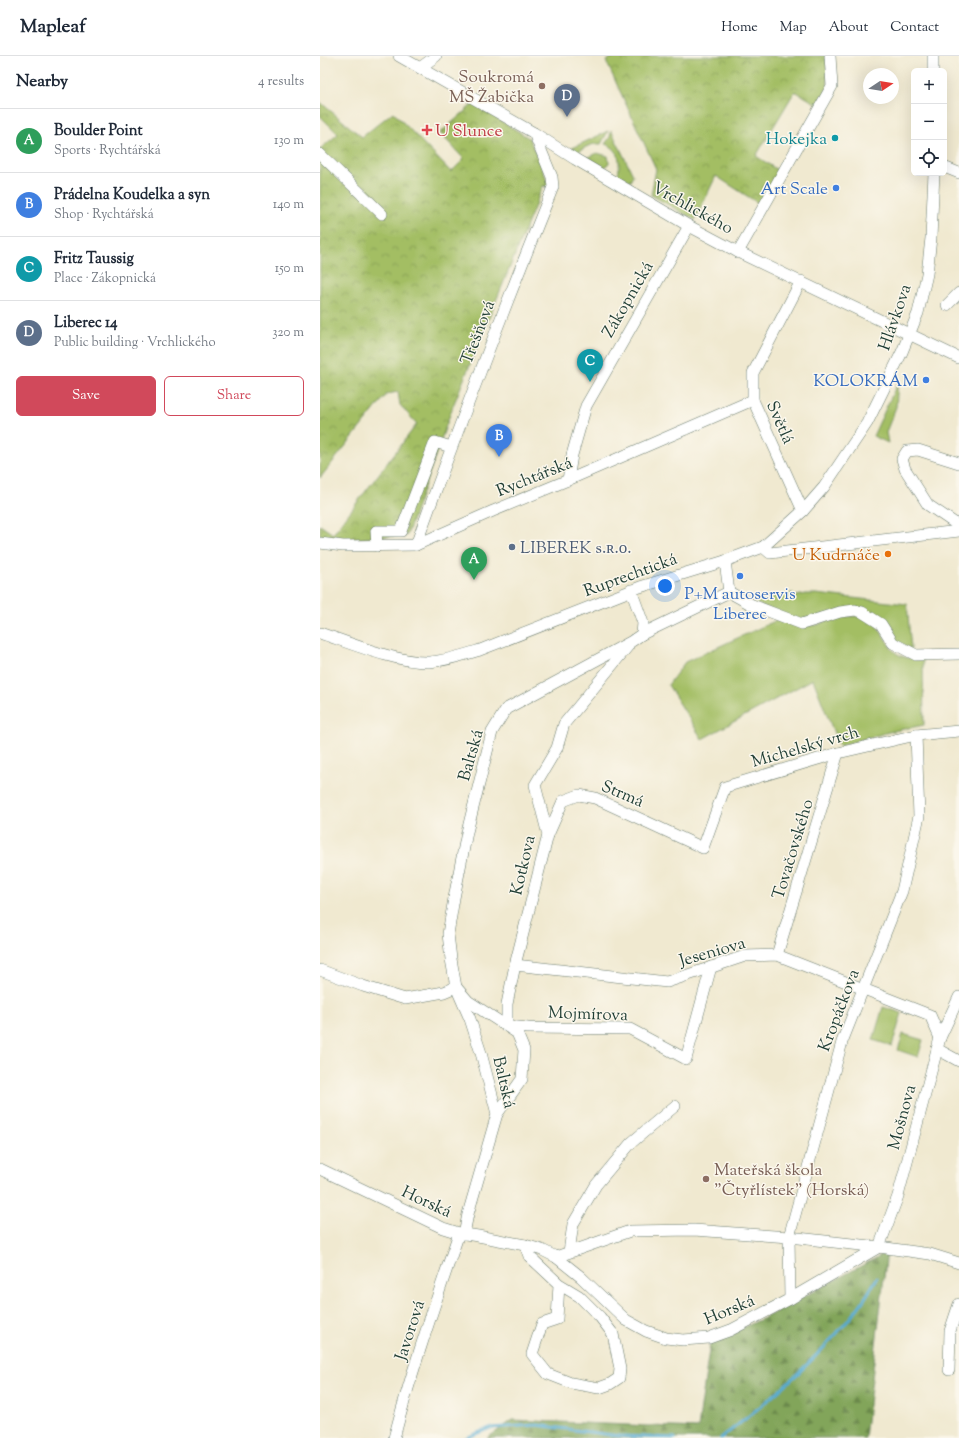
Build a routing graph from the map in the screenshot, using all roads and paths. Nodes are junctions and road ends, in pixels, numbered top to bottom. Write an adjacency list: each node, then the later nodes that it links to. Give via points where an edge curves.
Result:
1 (399, 56): 5 (street, Vrchlického)
2 (436, 56): 5 (street)
3 (830, 56): 14 (street, via 832,86)
4 (933, 56): 6 (street)
5 (420, 68): 7 (street, Vrchlického)
6 (933, 68)
7 (534, 133): 13 (street, Vrchlického); 21 (street, Třešňová, via 552,177 553,187)
8 (320, 154): 12 (street)
9 (947, 168): 10 (street)
10 (959, 174)
11 (934, 176): 18 (street, Hlávkova, via 927,274 918,313)
12 (382, 214)
13 (689, 226): 14 (street, Vrchlického); 23 (street, Zákopnická, via 586,406 572,455)
14 (738, 252): 15 (street, Vrchlického)
15 (801, 282): 18 (street, Vrchlického); 20 (street, Světlá, via 753,373)
16 (959, 293): 17 (street)
17 (947, 305)
18 (909, 334): 19 (street, Vrchlického); 24 (street, Hlávkova, via 867,423 824,487)
19 (959, 358)
20 (753, 400): 23 (street, Rychtářská); 24 (street, Světlá)
21 (451, 447): 28 (street, Třešňová); 29 (street, via 435,442 401,531 376,531)
22 (959, 463): 25 (street, via 918,450 907,451 902,459 905,469 928,505)
23 (568, 480): 28 (street, Rychtářská)
24 (803, 511): 30 (street, Hlávkova)
25 (959, 526)
26 (959, 531): 30 (street, via 770,553)
27 (320, 543): 29 (street, Rychtářská)
28 (416, 545): 29 (street, Rychtářská)
29 (377, 546)
30 (762, 548): 31 (street, Ruprechtická)
31 (724, 561): 32 (street, Ruprechtická); 33 (street)
32 (631, 590): 34 (street, Ruprechtická, via 480,650 429,662 387,655); 35 (street, via 643,623)
33 (729, 592): 35 (street, Baltská); 37 (street, via 752,605 802,624 855,610 881,624 893,643 916,655)
34 (320, 633)
35 (642, 634): 36 (street, Baltská)
36 (632, 641): 41 (street, Kotkova, via 564,724 557,748 535,785); 47 (street, Baltská, via 506,709 492,732 467,832 448,934)
37 (959, 654)
38 (959, 731): 39 (street, Michelský vrch)
39 (916, 735): 40 (street, Michelský vrch); 48 (street, Kropáčkova, via 919,816 902,891)
40 (838, 753): 42 (street, Michelský vrch, via 725,787); 43 (street, Tovačovského)
41 (548, 835): 42 (street, Strmá, via 563,801 579,795 595,798); 44 (street, Kotkova)
42 (703, 848)
43 (777, 955): 45 (street, Jeseniova, via 745,956); 48 (street, Jeseniova)
44 (515, 966): 45 (street, Jeseniova, via 668,982); 50 (street, Kotkova, via 507,1004)
45 (711, 967): 50 (street, Mojmírova, via 686,1058 630,1028)
46 (320, 970): 47 (street, via 405,999 444,992)
47 (456, 987): 50 (street, via 468,1001); 54 (street, Baltská, via 481,1053)
48 (864, 988): 51 (street, Jeseniova, via 930,1015); 57 (street, Kropáčkova, via 842,1042)
49 (959, 997): 51 (street, Mošnova)
50 (508, 1026): 54 (street, via 517,1033 524,1050 522,1079)
51 (939, 1044): 52 (street); 59 (street, Mošnova, via 898,1196)
52 (959, 1061)
53 (675, 1106): 60 (street, via 631,1143 596,1184 573,1224)
54 (497, 1114): 56 (street, Baltská)
55 (320, 1169): 56 (street, Horská, via 443,1228)
56 (462, 1234): 58 (street, Horská); 67 (street, Javorová, via 430,1320)
57 (789, 1237): 59 (street); 60 (street, via 694,1230 630,1231); 64 (street, Kropáčkova)
58 (525, 1245): 61 (street, Horská); 63 (street, via 529,1256)
59 (879, 1247): 62 (street, via 930,1254); 64 (street, Horská)
60 (569, 1252): 61 (street)
61 (556, 1257): 64 (street, Horská, via 626,1320 666,1338 709,1338 731,1330)
62 (959, 1263)
63 (559, 1284): 63 (street, via 579,1296 600,1317 612,1334 620,1369 619,1378 610,1384 599,1388 571,1383 548,1374 532,1354 542,1324 556,1319)
64 (790, 1299)
65 (959, 1304): 66 (street, via 950,1331)
66 (949, 1370)
67 (394, 1438)

